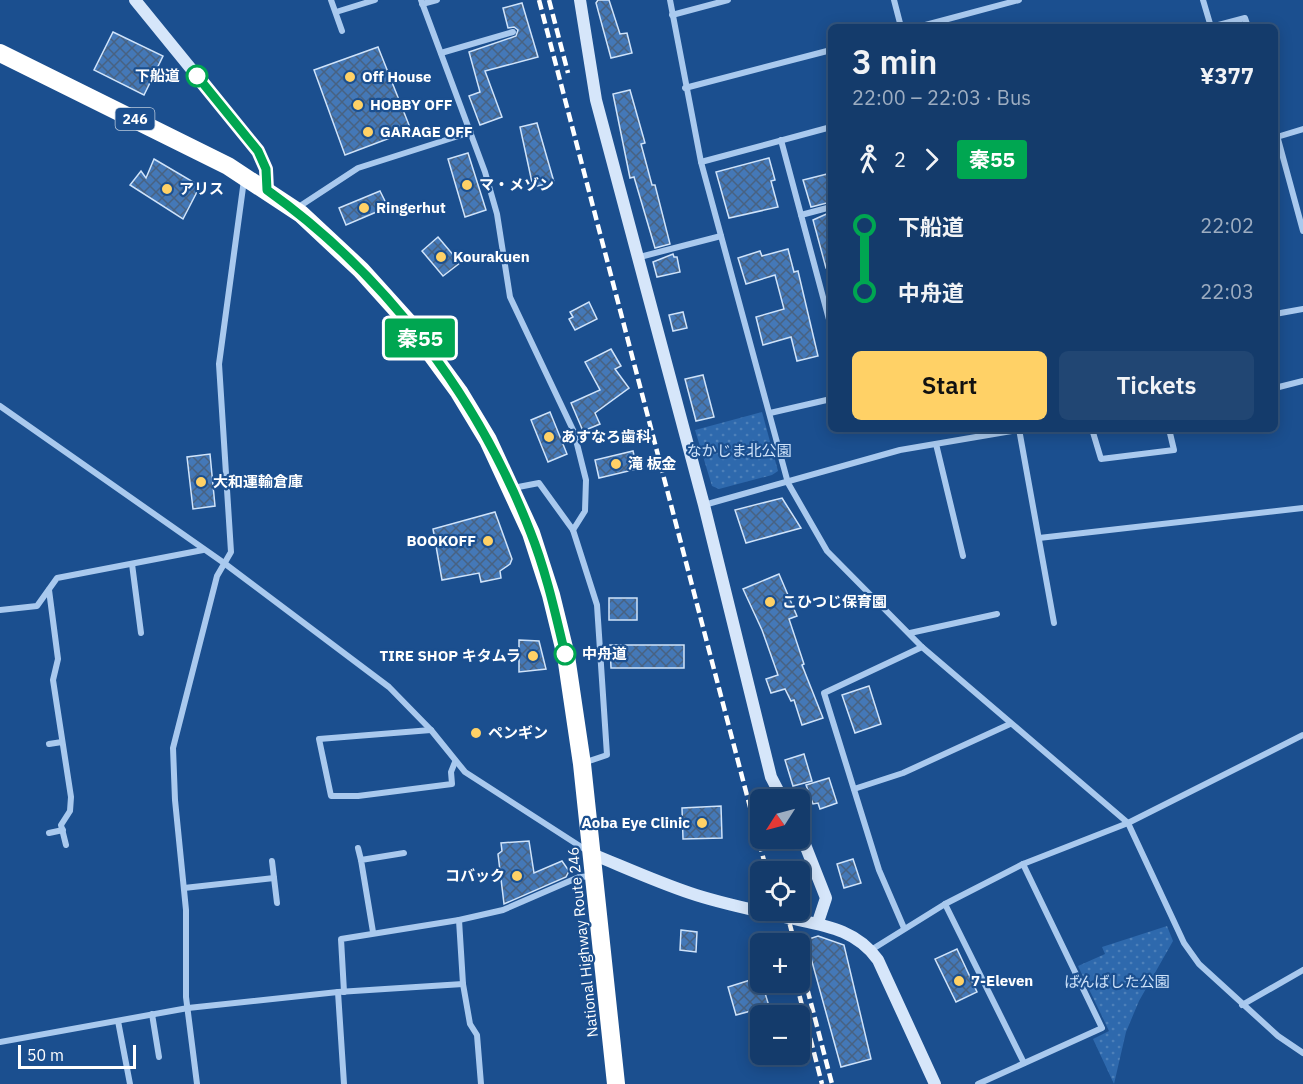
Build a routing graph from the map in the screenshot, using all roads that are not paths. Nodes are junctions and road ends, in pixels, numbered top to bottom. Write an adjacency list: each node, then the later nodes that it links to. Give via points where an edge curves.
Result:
1 (135, 0): 33 (street, via 258,151 266,169)
2 (331, 0): 12 (street)
3 (375, 0): 12 (street)
4 (437, 0): 11 (street)
5 (580, 0): 39 (street, via 596,100)
6 (670, 0): 13 (street)
7 (728, 0): 13 (street)
8 (894, 0): 14 (street)
9 (1019, 0): 15 (street)
10 (1203, 0): 16 (street)
11 (422, 2): 23 (street)
12 (336, 12): 19 (street)
13 (672, 15): 24 (street)
14 (900, 24)
15 (929, 24)
16 (1210, 24)
17 (1222, 24): 18 (street, via 1245,18)
18 (1247, 24)
19 (342, 31)
20 (513, 32): 23 (street)
21 (828, 51): 24 (street)
22 (0, 53): 32 (highway, National Highway Route 246 / 246)
23 (441, 53): 27 (street)
24 (684, 88): 31 (street)
25 (828, 129): 29 (street)
26 (1303, 129): 28 (street)
27 (471, 132): 35 (street, via 358,168); 57 (street, via 497,214 510,297 574,432 584,470 585,511)
28 (1278, 137)
29 (782, 140): 31 (street); 36 (street)
30 (1278, 141): 37 (street)
31 (701, 162): 38 (street)
32 (245, 176): 33 (highway, National Highway Route 246 / 246); 61 (street, via 219,364 231,552)
33 (267, 190): 35 (highway, National Highway Route 246 / 246)
34 (828, 208): 36 (street)
35 (295, 209): 54 (highway, National Highway Route 246 / 246, via 361,270 407,321 459,392)
36 (801, 215): 42 (street)
37 (1303, 231)
38 (721, 236): 39 (street); 47 (street)
39 (636, 258): 55 (street)
40 (1303, 309): 41 (street)
41 (1278, 313)
42 (828, 316)
43 (1303, 381): 44 (street)
44 (1278, 387)
45 (828, 400): 47 (street)
46 (0, 406): 59 (street)
47 (770, 413): 53 (street)
48 (1003, 432): 52 (street)
49 (1021, 432): 58 (street)
50 (1093, 432): 51 (street, via 1101,459 1174,450)
51 (1171, 432)
52 (936, 444): 53 (street, via 900,450); 60 (street)
53 (788, 483): 55 (street); 68 (street, via 827,551)
54 (512, 488): 57 (street, via 539,483); 76 (highway, National Highway Route 246 / 246, via 551,595 566,656)
55 (704, 505): 77 (street, via 771,777)
56 (1303, 508): 58 (street)
57 (573, 530): 76 (street, via 597,605 607,755)
58 (1039, 538): 66 (street)
59 (203, 550): 61 (street); 62 (street)
60 (963, 556)
61 (224, 563): 71 (street, via 389,687); 92 (street, via 217,576 173,748)
62 (132, 564): 63 (street, via 57,578); 67 (street)
63 (49, 590): 64 (street, via 37,606); 73 (street, via 58,659 52,680)
64 (0, 610)
65 (997, 614): 68 (street)
66 (1054, 623)
67 (141, 633)
68 (910, 633): 69 (street)
69 (922, 647): 70 (street); 78 (street, via 824,693)
70 (1010, 724): 78 (street, via 903,773); 79 (street)
71 (431, 730): 75 (street); 75 (street, via 319,739 331,796 452,784)
72 (1303, 735): 79 (street)
73 (62, 742): 74 (street); 80 (street, via 72,803 61,825)
74 (50, 744)
75 (455, 762): 86 (street)
76 (582, 764): 86 (highway, National Highway Route 246 / 246)
77 (777, 789)
78 (854, 789): 97 (street, via 879,870)
79 (1128, 823): 89 (street); 103 (street, via 1184,943)
80 (63, 830): 81 (street); 82 (street)
81 (49, 833)
82 (66, 845)
83 (358, 848): 87 (street)
84 (807, 849): 96 (street, via 826,898)
85 (404, 853): 87 (street)
86 (592, 854): 90 (highway, National Highway Route 246 / 246); 96 (street, via 691,893 778,916)
87 (361, 860): 98 (street)
88 (273, 861): 91 (street)
89 (1023, 864): 94 (street); 110 (street, via 1102,1028)
90 (594, 876): 95 (street, via 579,877 503,910); 115 (highway, National Highway Route 246 / 246)
91 (274, 878): 92 (street); 93 (street)
92 (184, 888): 104 (street)
93 (277, 903)
94 (945, 903): 97 (street); 110 (street)
95 (459, 920): 98 (street); 101 (street)
96 (818, 922): 99 (street, via 844,931)
97 (904, 927): 99 (street)
98 (373, 932): 102 (street, via 341,939)
99 (871, 950): 116 (street)
100 (1303, 970): 103 (street)
101 (463, 984): 102 (street); 114 (street, via 470,1024 477,1035)
102 (341, 992): 104 (street); 113 (street)
103 (1242, 1005): 108 (street)
104 (188, 1008): 105 (street); 112 (street)
105 (152, 1014): 106 (street); 109 (street)
106 (118, 1021): 107 (street); 111 (street)
107 (0, 1042)
108 (1303, 1053)
109 (159, 1057)
110 (1024, 1063): 117 (street)
111 (130, 1084)
112 (197, 1084)
113 (344, 1084)
114 (481, 1084)
115 (616, 1084)
116 (935, 1084)
117 (978, 1084)

